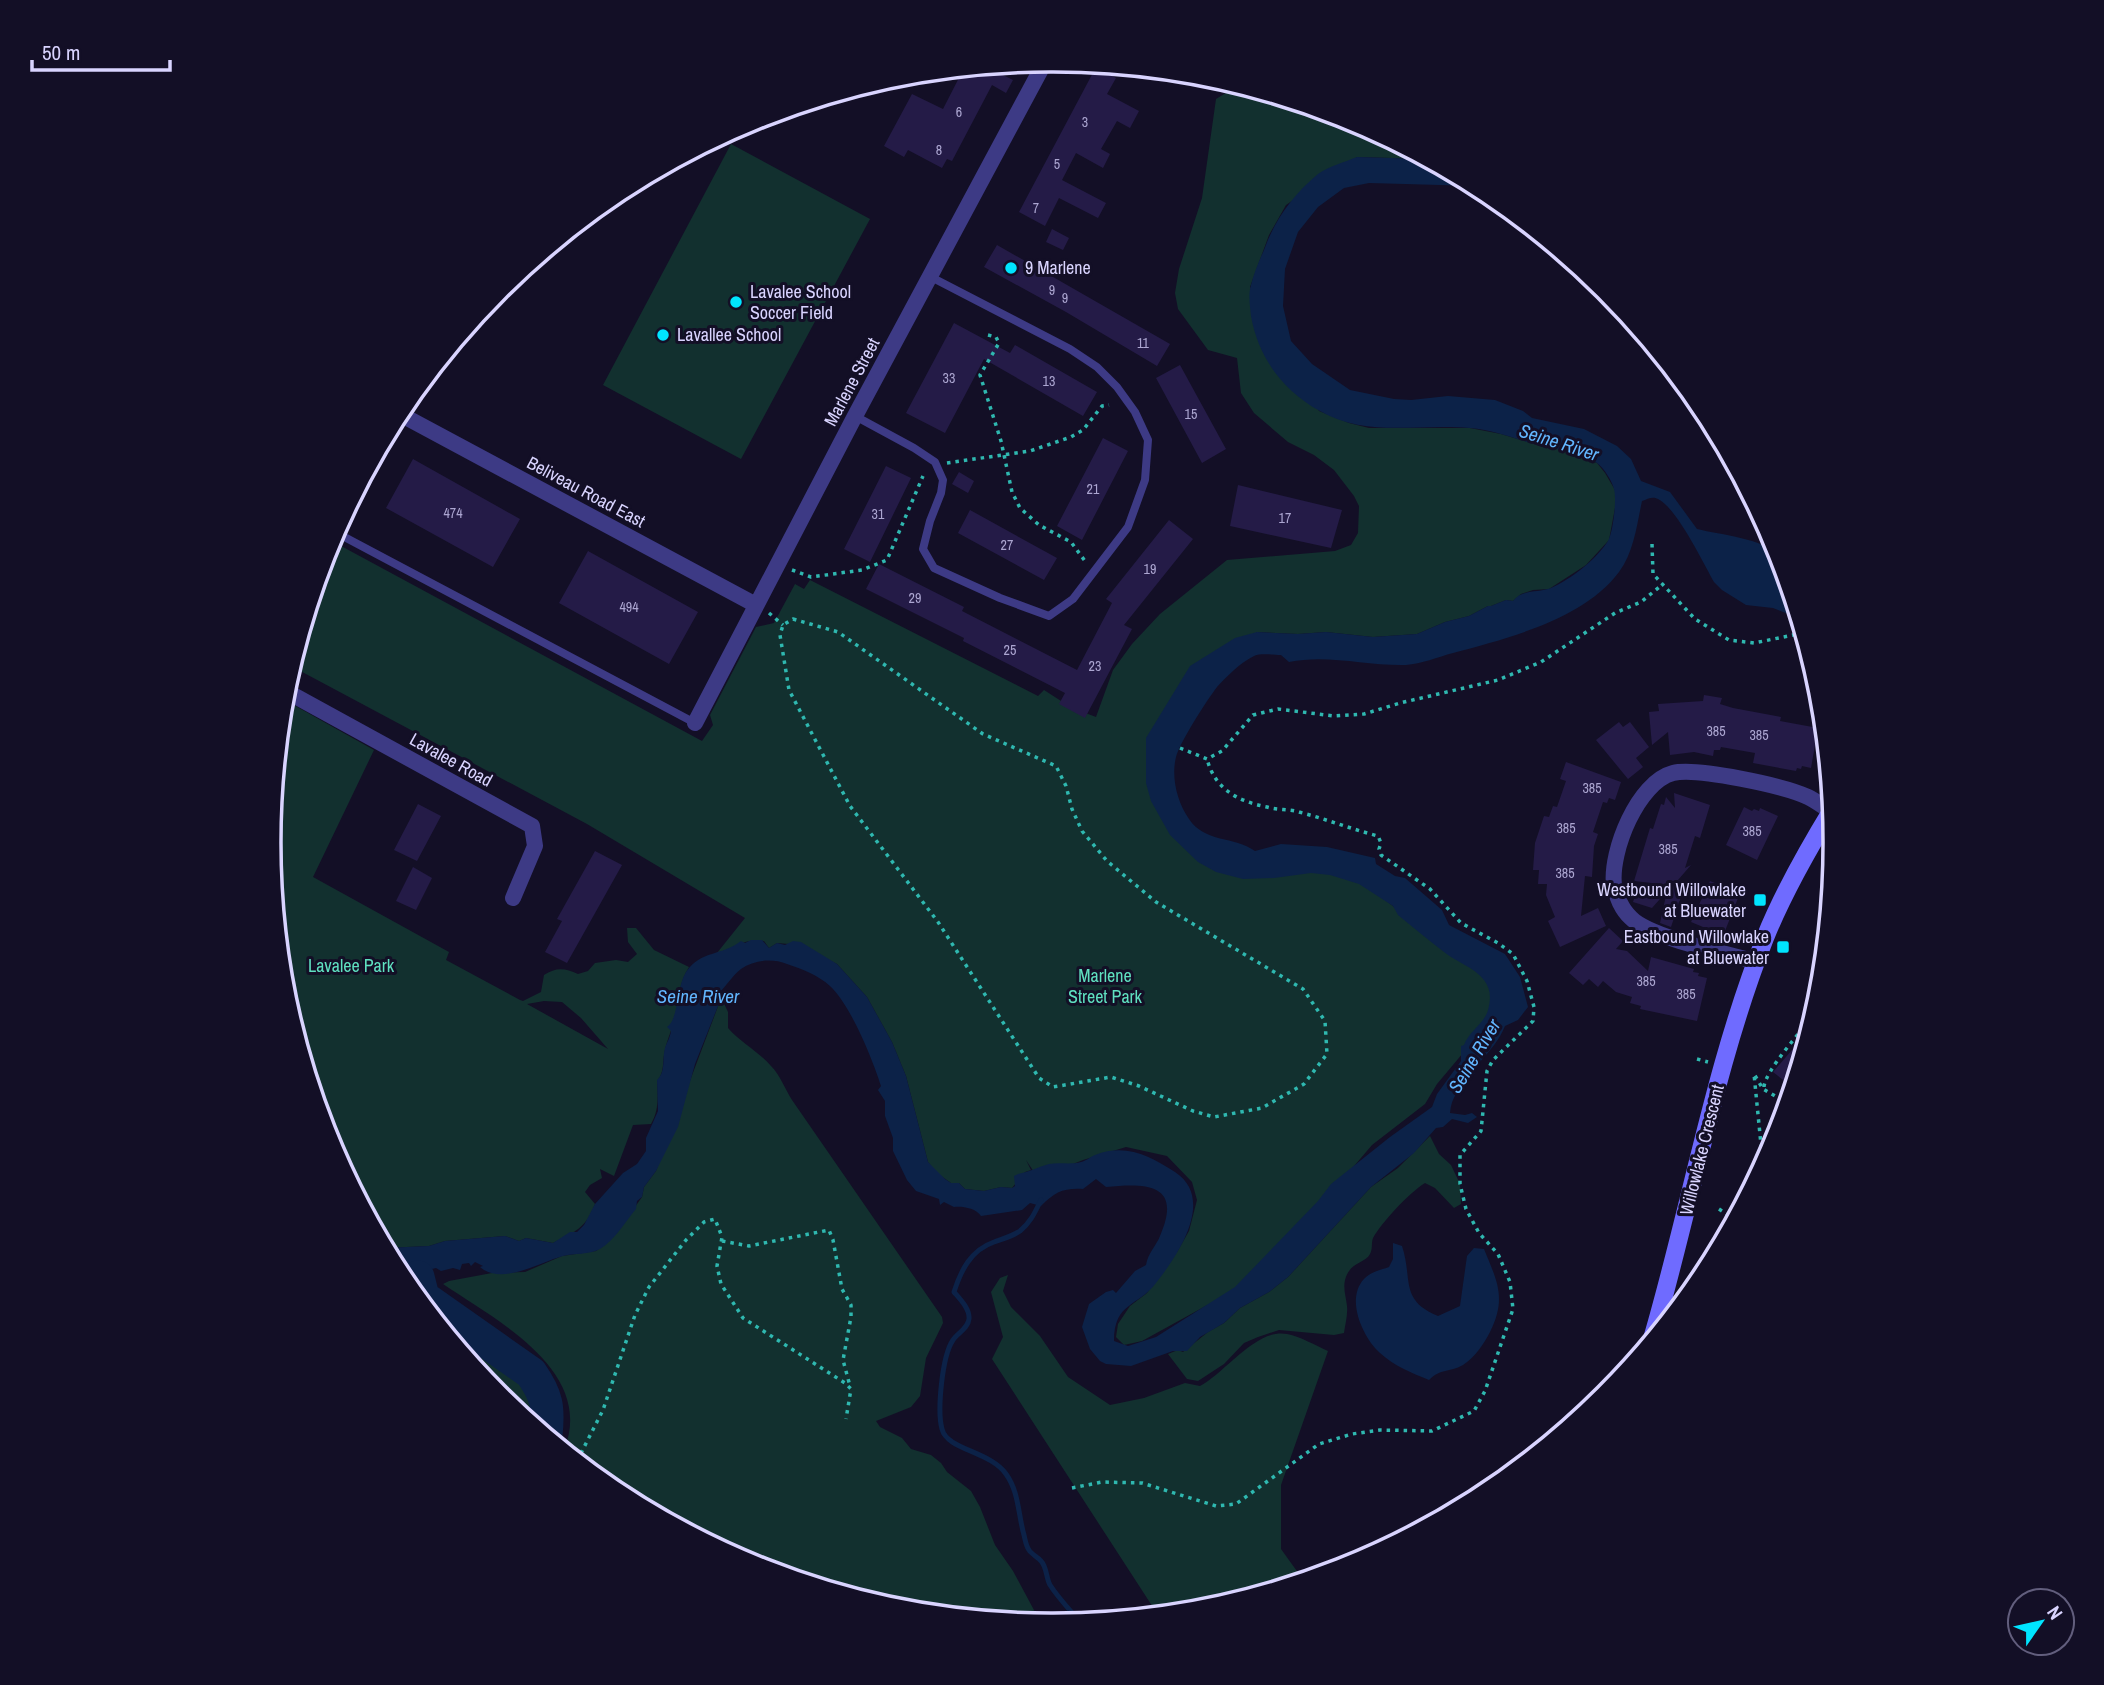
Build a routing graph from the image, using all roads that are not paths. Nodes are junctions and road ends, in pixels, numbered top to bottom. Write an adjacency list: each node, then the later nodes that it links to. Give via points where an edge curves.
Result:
1 (1040, 72): 2 (street, Marlene Street)
2 (931, 277): 3 (street, Marlene Street); 3 (lane, via 1070,349 1117,387 1148,440 1145,480 1128,527 1073,599 1049,616 1000,598 934,568 923,549 942,494 943,480 935,462)
3 (855, 416): 6 (street, Marlene Street)
4 (408, 419): 6 (street, Beliveau Road East)
5 (345, 536): 8 (lane)
6 (756, 605): 8 (street, Marlene Street)
7 (295, 696): 11 (street, Lavalee Road, via 532,826 535,846)
8 (695, 723)
9 (1822, 805): 12 (street, Willowlake Crescent, via 1793,792 1689,770 1655,781 1625,828 1614,886 1631,919 1653,932)
10 (1822, 826): 12 (street, Willowlake Crescent, via 1797,868)
11 (513, 898)
12 (1756, 962): 13 (street, Willowlake Crescent, via 1723,1066)
13 (1657, 1319)

